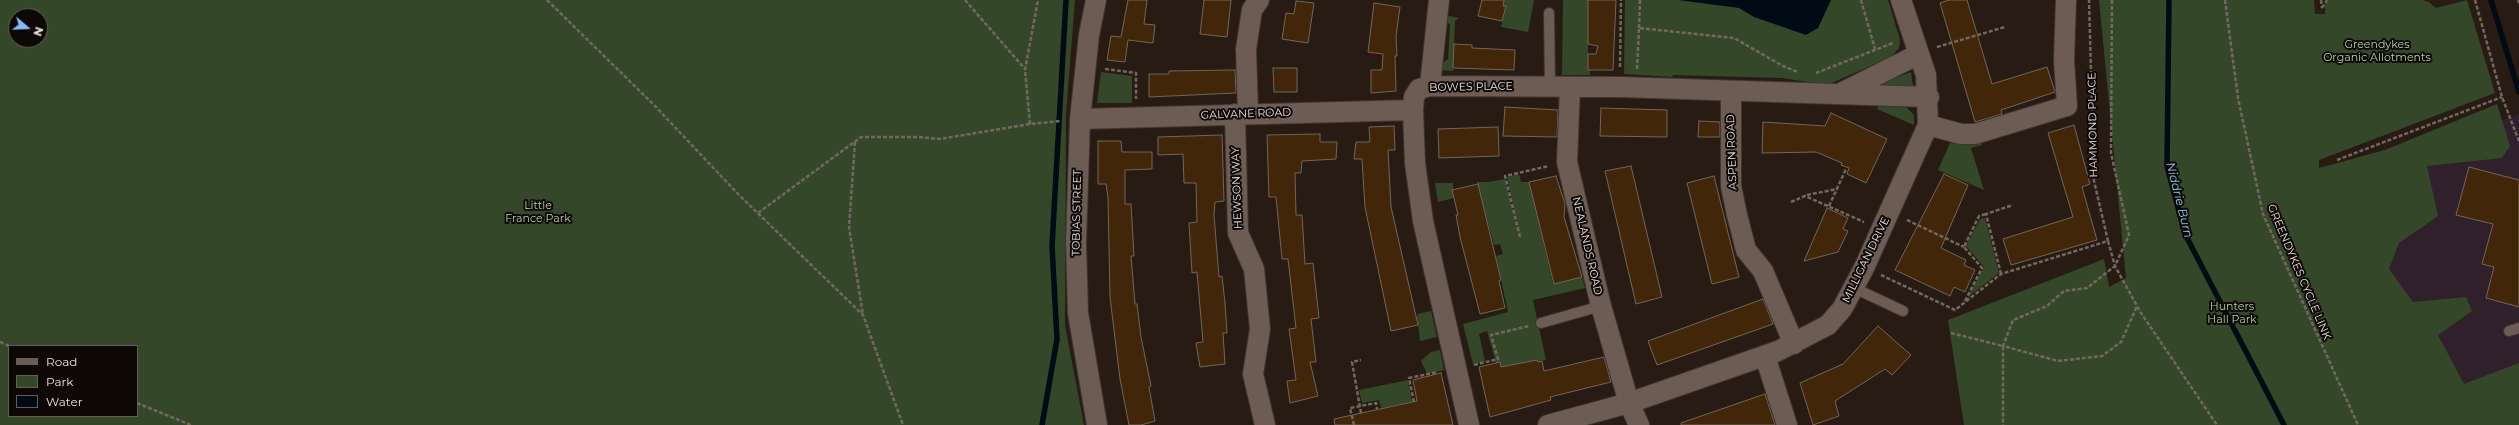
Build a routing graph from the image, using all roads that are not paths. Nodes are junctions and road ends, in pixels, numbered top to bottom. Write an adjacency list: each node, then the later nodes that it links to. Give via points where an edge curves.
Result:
1 (1096, 0): 16 (street, TOBIAS STREET)
2 (1259, 0): 15 (street, HEWSON WAY, via 1252,10 1246,49)
3 (1439, 0): 8 (street)
4 (1901, 0): 7 (street, MILLIGAN DRIVE)
5 (2066, 0): 17 (street, via 2064,60 2067,106 1975,134 1961,134)
6 (1549, 13): 9 (lane)
7 (1919, 54): 12 (street, BOWES PLACE); 13 (street, MILLIGAN DRIVE)
8 (1430, 86): 9 (street, BOWES PLACE); 14 (street, BOWES PLACE, via 1419,89 1414,97)
9 (1550, 86): 10 (street, BOWES PLACE)
10 (1570, 87): 11 (street, BOWES PLACE); 19 (street, NEALANDS ROAD, via 1567,162)
11 (1731, 90): 12 (street, BOWES PLACE, via 1804,94); 22 (street, ASPEN ROAD, via 1731,186 1736,215 1746,250 1763,271)
12 (1842, 93): 13 (street, BOWES PLACE)
13 (1929, 96): 17 (street, MILLIGAN DRIVE)
14 (1413, 110): 15 (street, GALVANE ROAD); 27 (street, BOWES PLACE, via 1415,163 1423,221)
15 (1242, 114): 16 (street, GALVANE ROAD); 26 (street, HEWSON WAY, via 1238,233 1254,268 1260,329 1253,374)
16 (1080, 119): 25 (street, TOBIAS STREET, via 1076,243 1078,313)
17 (1928, 125): 18 (street, MILLIGAN DRIVE)
18 (1854, 288): 20 (lane); 22 (street, MILLIGAN DRIVE, via 1828,325)
19 (1601, 306): 21 (lane); 24 (street, NEALANDS ROAD)
20 (1903, 311)
21 (1542, 323)
22 (1794, 344): 23 (street, MILLIGAN DRIVE)
23 (1765, 356): 24 (street, MILLIGAN DRIVE); 30 (street)
24 (1629, 403): 28 (street, MILLIGAN DRIVE); 29 (street, NEALANDS ROAD)
25 (1096, 425)
26 (1265, 425)
27 (1469, 425)
28 (1548, 425)
29 (1639, 425)
30 (1788, 425)

